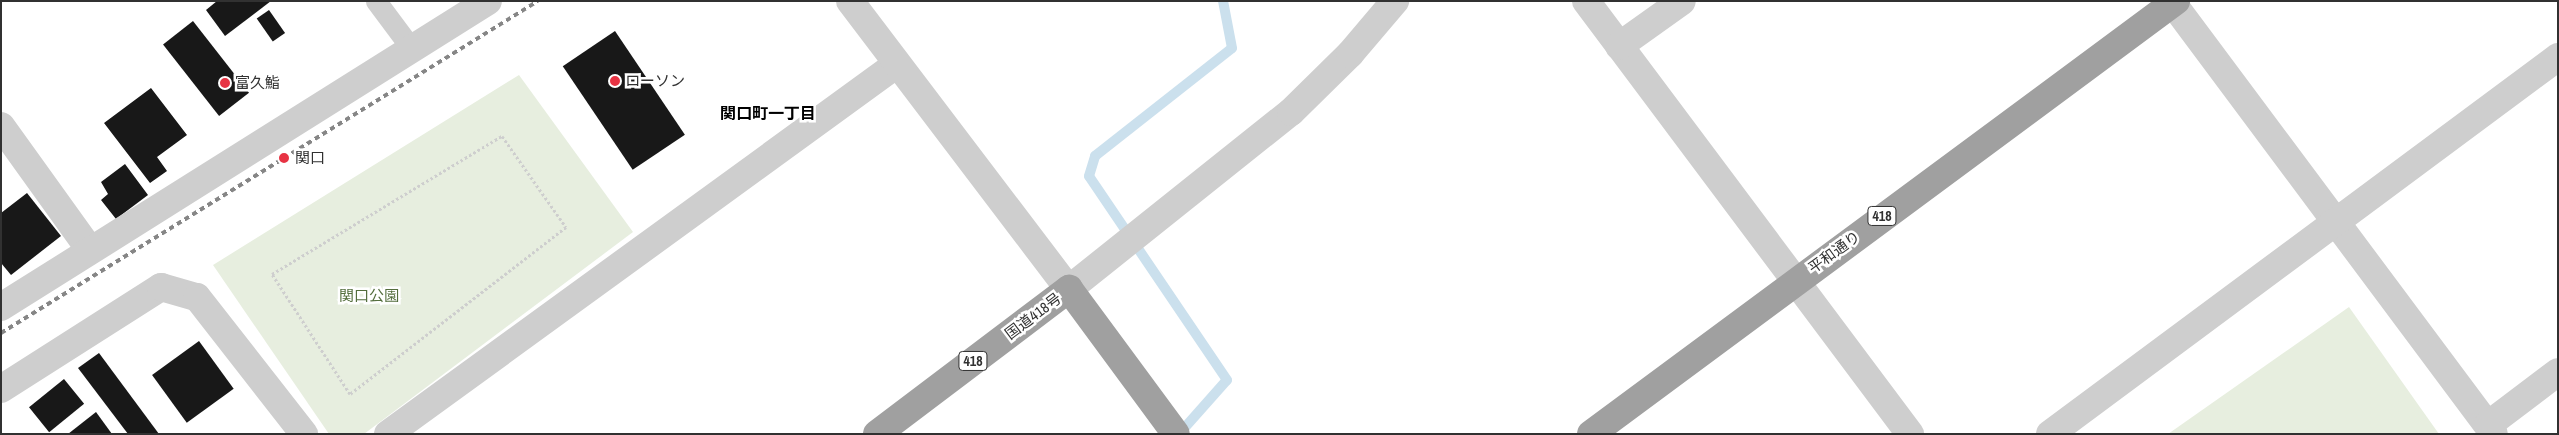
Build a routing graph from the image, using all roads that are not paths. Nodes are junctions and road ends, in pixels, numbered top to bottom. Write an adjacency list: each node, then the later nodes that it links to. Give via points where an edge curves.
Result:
1 (376, 1): 9 (lane)
2 (488, 1): 9 (street)
3 (850, 1): 11 (street)
4 (1395, 1): 16 (street, via 1350,54 1291,112)
5 (1586, 1): 8 (street)
6 (1682, 1): 8 (street)
7 (2173, 2): 13 (street); 15 (highway, 平和通り / 418)
8 (1619, 46): 15 (street)
9 (411, 48): 14 (street, via 172,202)
10 (2558, 57): 13 (street)
11 (897, 64): 16 (street); 22 (street)
12 (1, 126): 14 (street)
13 (2336, 222): 20 (street); 27 (street)
14 (90, 250): 17 (street)
15 (1794, 281): 25 (highway, 平和通り / 418); 26 (street)
16 (1069, 289): 23 (highway, 国道418号 / 418); 24 (highway, 国道418号)
17 (1, 307)
18 (2558, 372): 20 (street)
19 (1, 389): 21 (street, via 161,287 197,297)
20 (2491, 429)
21 (304, 434)
22 (388, 434)
23 (877, 434)
24 (1176, 434)
25 (1590, 434)
26 (1910, 434)
27 (2050, 434)

